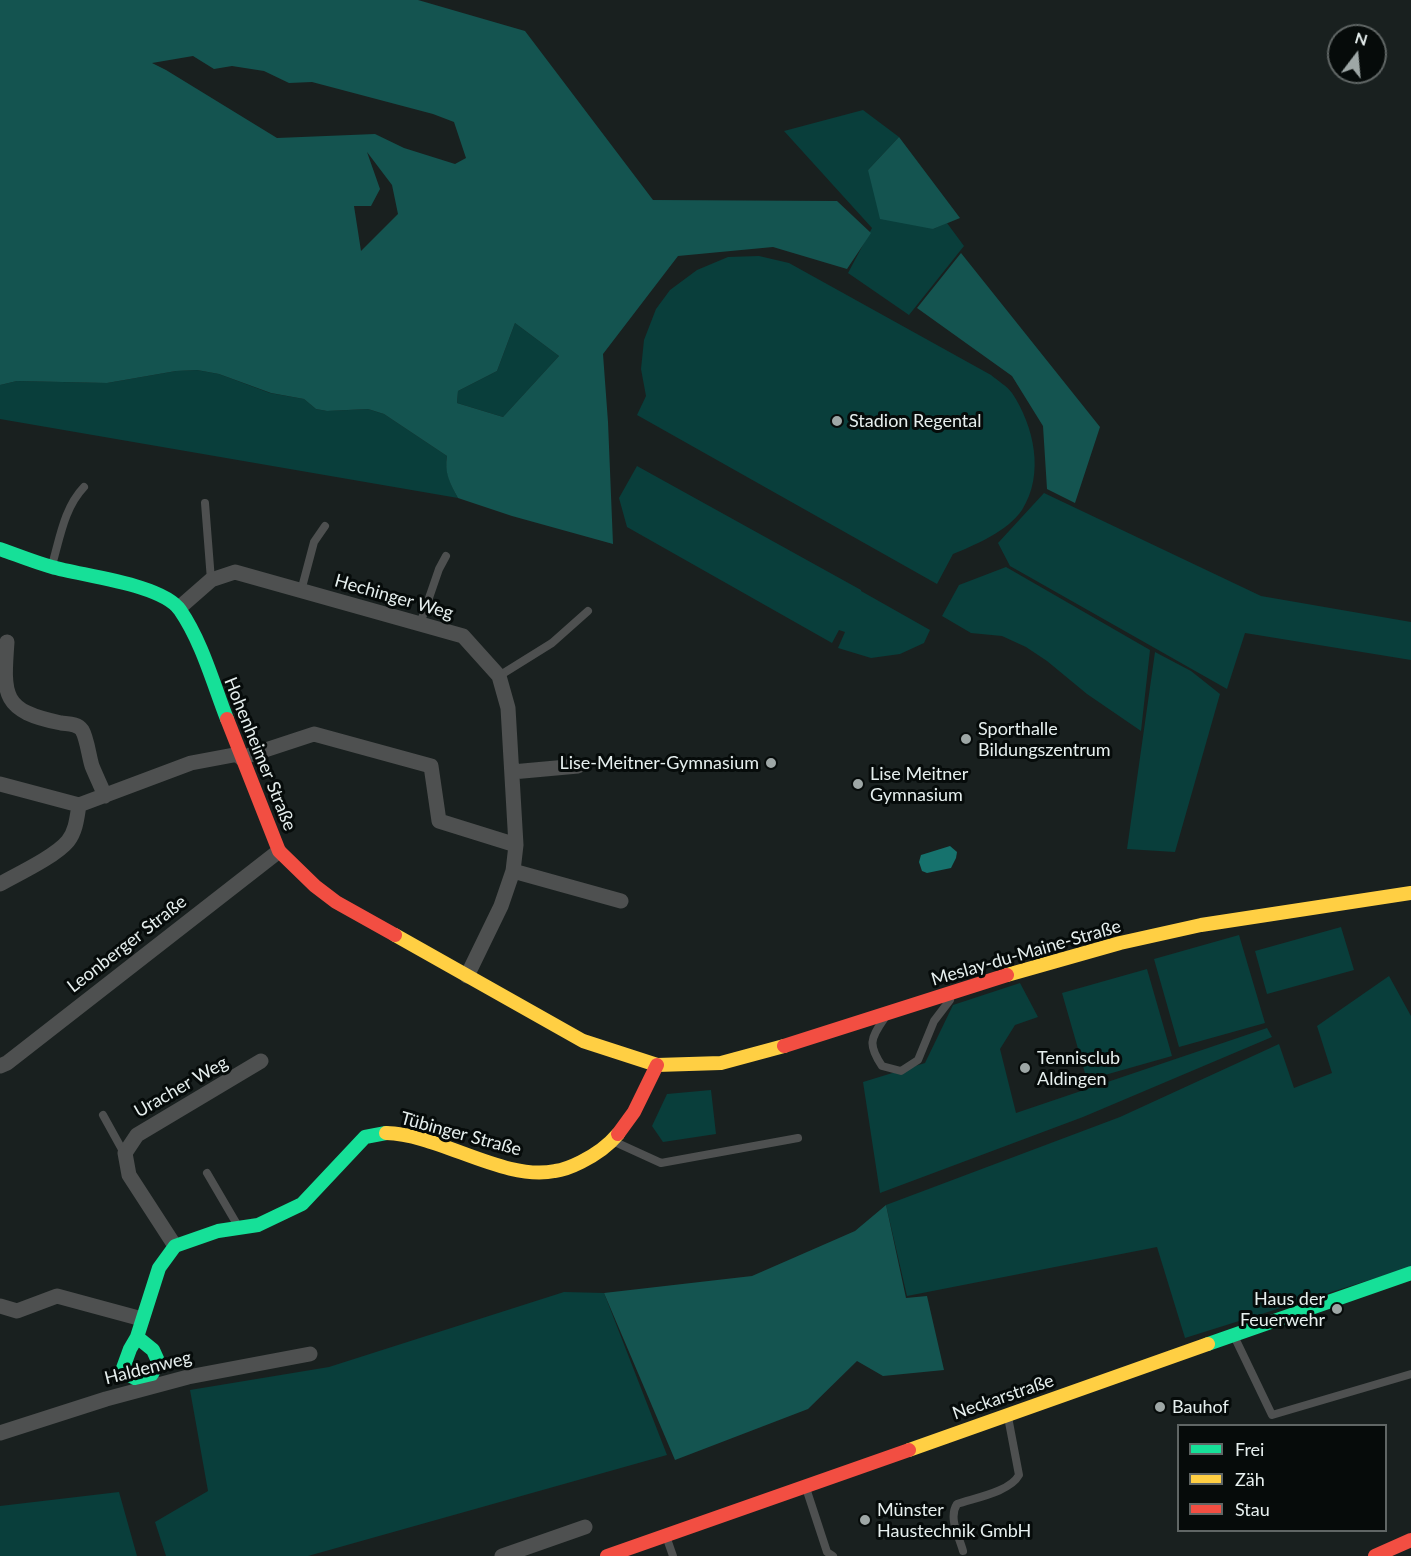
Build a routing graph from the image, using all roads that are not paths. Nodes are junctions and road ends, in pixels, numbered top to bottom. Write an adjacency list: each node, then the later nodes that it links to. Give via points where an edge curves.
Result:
1 (84, 487): 6 (lane, via 71,503)
2 (205, 503): 7 (lane)
3 (325, 526): 8 (lane, via 314,542)
4 (0, 549): 6 (street)
5 (446, 556): 11 (lane)
6 (52, 567): 9 (street, via 146,589)
7 (211, 580): 8 (street, Hechinger Weg, via 235,572); 9 (street, Hechinger Weg)
8 (300, 591): 11 (street, Hechinger Weg)
9 (179, 608): 14 (street, Hohenheimer Straße, via 197,642)
10 (588, 611): 13 (lane, via 552,643)
11 (420, 624): 13 (street, Hechinger Weg, via 463,636)
12 (7, 642): 18 (street, via 4,676 8,697 30,714 74,724 82,730)
13 (499, 675): 16 (street, Hechinger Weg, via 508,708)
14 (240, 756): 18 (street, via 191,763); 20 (street, via 314,734 431,766 439,821); 21 (street, Hohenheimer Straße)
15 (578, 766): 16 (street)
16 (512, 772): 20 (street, Hechinger Weg)
17 (0, 784): 19 (street)
18 (105, 796): 19 (street)
19 (79, 805): 23 (street, via 68,841)
20 (516, 845): 22 (street, Hechinger Weg)
21 (279, 851): 26 (street, Hohenheimer Straße, via 336,902); 31 (street, Leonberger Straße)
22 (513, 871): 25 (street); 26 (street, Hechinger Weg, via 501,906)
23 (0, 884)
24 (1411, 893): 27 (street, Meslay-du-Maine-Straße, via 1178,930)
25 (621, 901)
26 (467, 976): 30 (street, Hohenheimer Straße, via 584,1041)
27 (956, 991): 28 (street, Meslay-du-Maine-Straße); 28 (lane, via 934,1021 918,1060 901,1071 882,1066 872,1050 873,1035)
28 (889, 1013): 30 (street, Meslay-du-Maine-Straße, via 733,1060)
29 (261, 1061): 35 (street, Uracher Weg, via 137,1135)
30 (657, 1065): 34 (street, Tübinger Straße, via 637,1108)
31 (0, 1066)
32 (103, 1115): 35 (lane)
33 (798, 1138): 34 (lane, via 662,1163)
34 (614, 1141): 37 (street, Tübinger Straße, via 590,1159 552,1173 513,1168 400,1132 378,1132 365,1137 302,1204 258,1226)
35 (125, 1153): 38 (street, via 129,1175)
36 (207, 1173): 37 (lane)
37 (239, 1228): 38 (street, Tübinger Straße)
38 (176, 1246): 41 (street, via 159,1268)
39 (1411, 1273): 42 (street, Neckarstraße)
40 (0, 1306): 41 (street, via 17,1311 57,1296)
41 (142, 1319): 43 (street)
42 (1235, 1336): 45 (lane, via 1272,1415); 46 (street, Neckarstraße)
43 (137, 1337)
44 (310, 1354): 47 (street, Haldenweg, via 188,1377)
45 (1411, 1374)
46 (1008, 1416): 48 (street, Neckarstraße); 52 (lane, via 1019,1475 1008,1487 957,1504 952,1516)
47 (0, 1433)
48 (806, 1487): 50 (street, Neckarstraße); 56 (lane, via 827,1552)
49 (585, 1527): 53 (street)
50 (666, 1535): 54 (street, Neckarstraße); 55 (lane)
51 (1411, 1540): 57 (street)
52 (963, 1551)
53 (502, 1556)
54 (606, 1556)
55 (673, 1556)
56 (833, 1556)
57 (1375, 1556)

